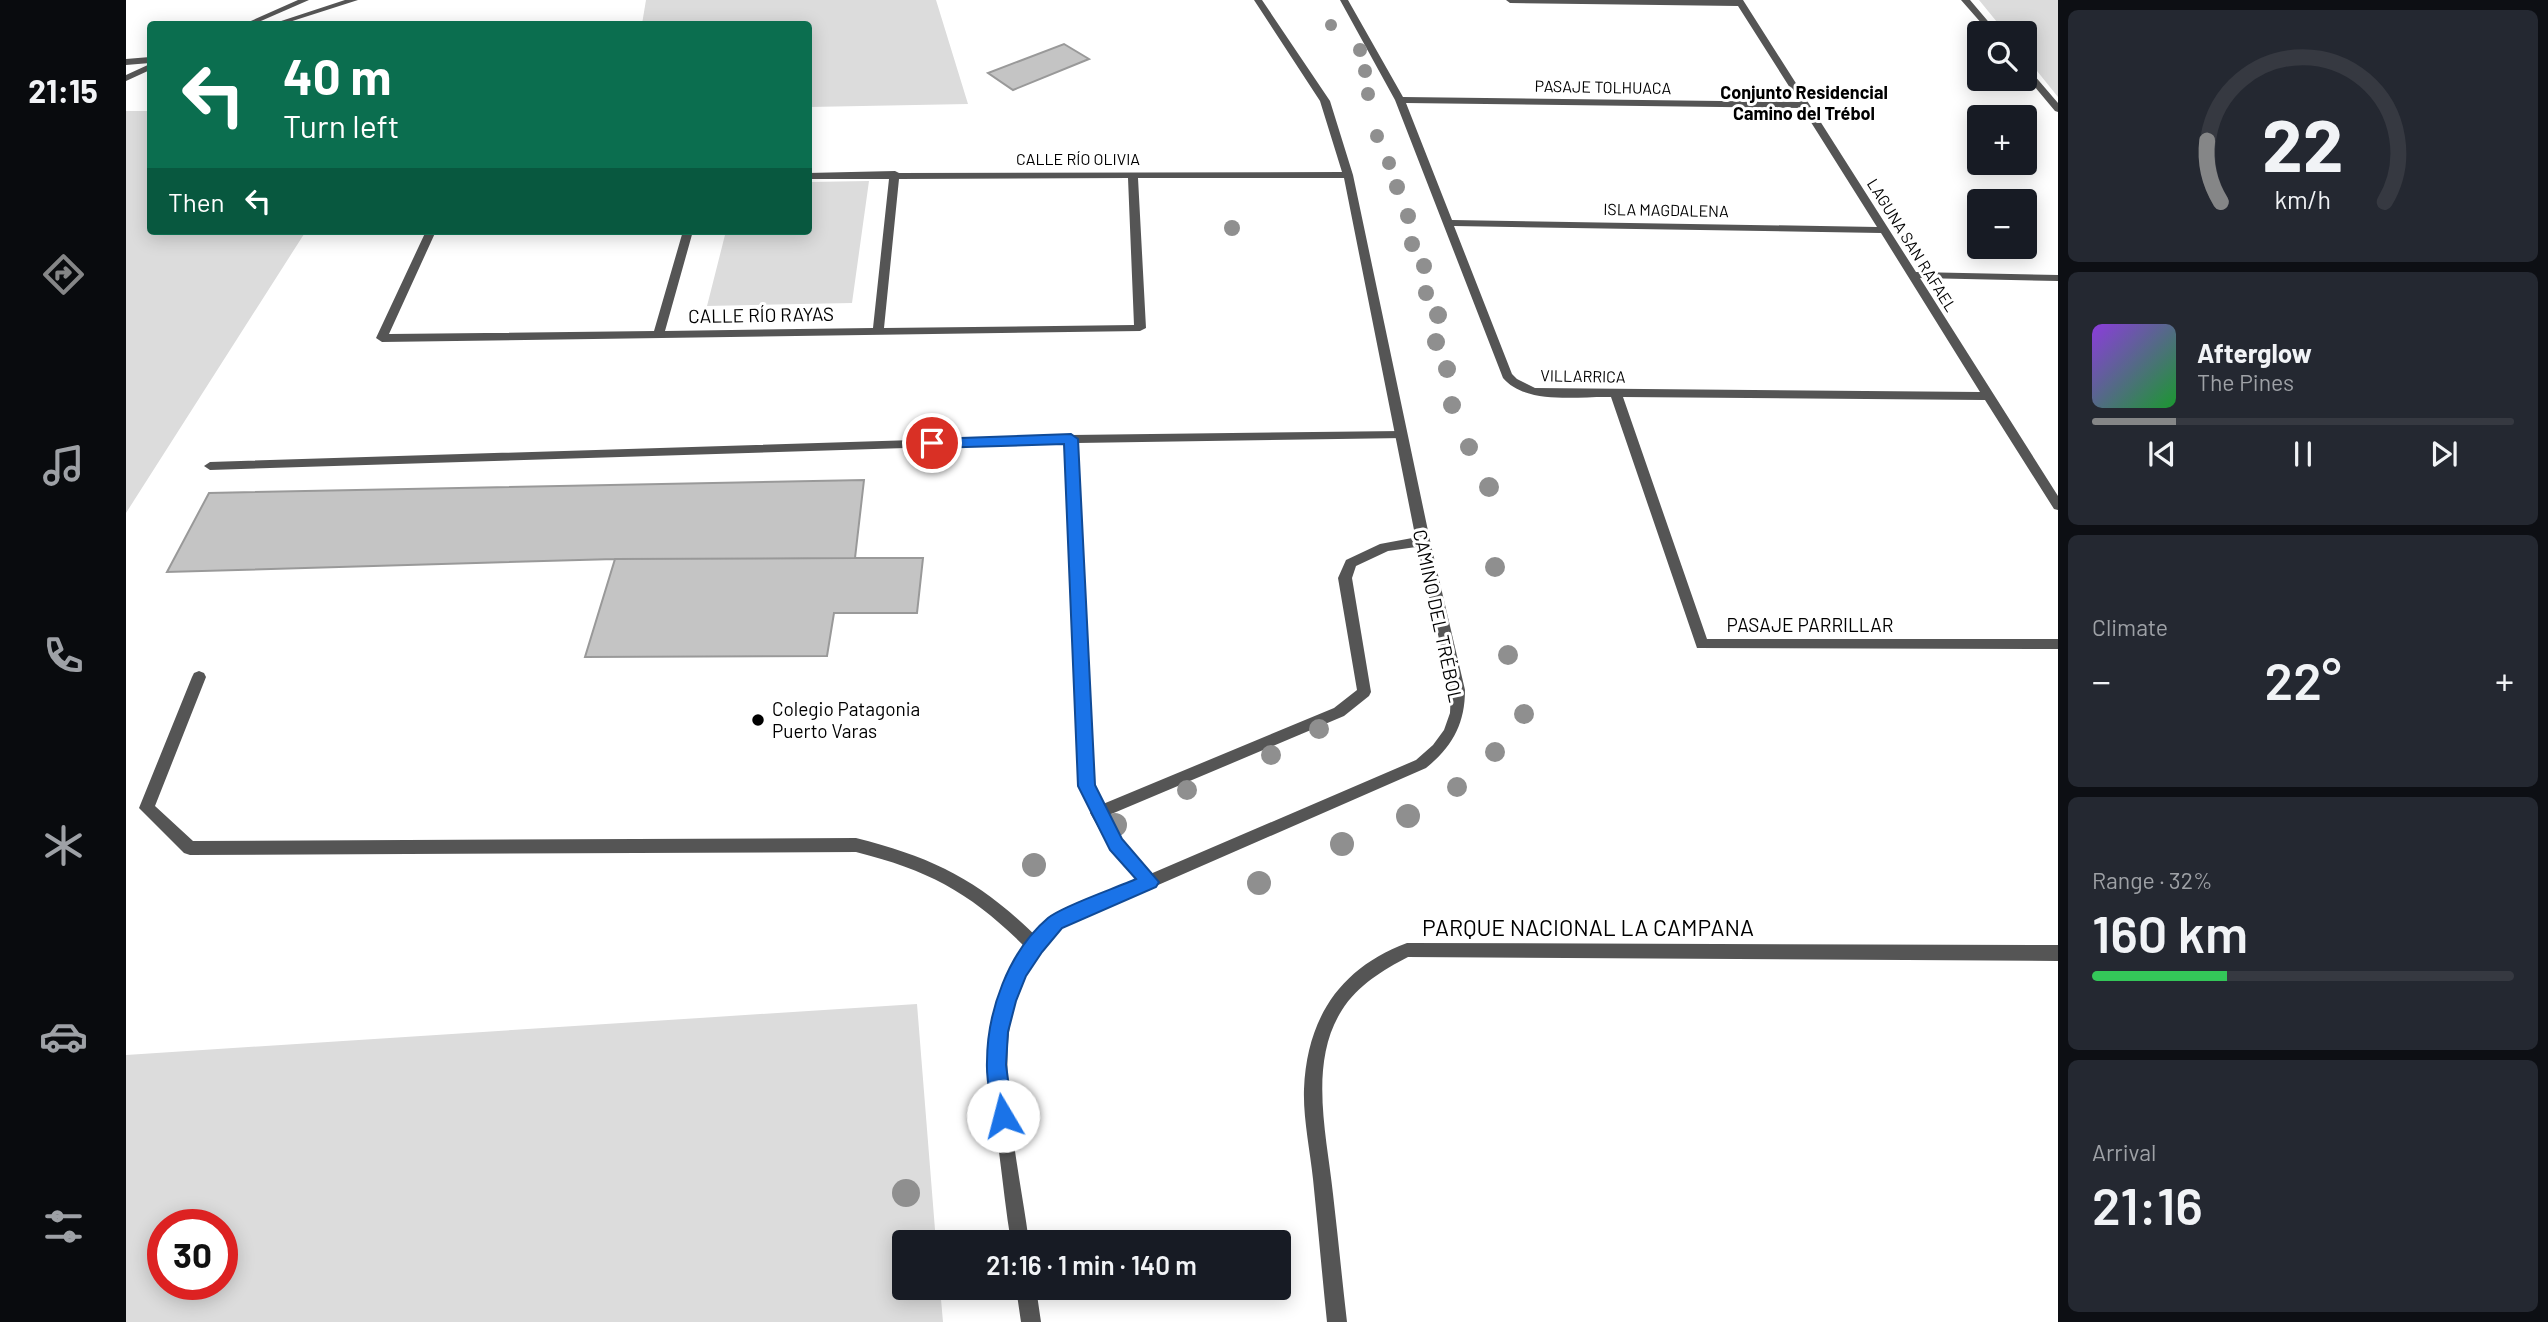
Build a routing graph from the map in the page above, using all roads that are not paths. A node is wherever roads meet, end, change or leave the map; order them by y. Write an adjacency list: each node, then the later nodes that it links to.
1 (305, 0): 8 (street)
2 (354, 0): 9 (street)
3 (1258, 0): 21 (street, CAMINO DEL TRÉBOL)
4 (1344, 0): 16 (street, VILLARRICA)
5 (1510, 0): 7 (street)
6 (1965, 0): 10 (street)
7 (1740, 2): 17 (street, LAGUNA SAN RAFAEL)
8 (255, 21)
9 (286, 21)
10 (1983, 21)
11 (147, 61): 12 (street)
12 (126, 62)
13 (147, 68): 14 (street)
14 (126, 78)
15 (2037, 84): 18 (street)
16 (1400, 100): 17 (street, PASAJE TOLHUACA); 23 (street, VILLARRICA)
17 (1805, 105): 24 (street, LAGUNA SAN RAFAEL)
18 (2058, 109)
19 (895, 174): 20 (street, CALLE RÍO OLIVIA); 22 (street, CALLE RÍO OLIVIA); 29 (street)
20 (1133, 174): 21 (street, CALLE RÍO OLIVIA); 29 (street, CALLE RÍO RAYAS)
21 (1348, 175): 33 (street, CAMINO DEL TRÉBOL)
22 (812, 176)
23 (1448, 223): 24 (street, ISLA MAGDALENA); 31 (street, VILLARRICA)
24 (1884, 230): 27 (street, LAGUNA SAN RAFAEL)
25 (429, 235): 30 (street, CALLE RÍO RAYAS)
26 (687, 235): 30 (street)
27 (1913, 275): 28 (street); 32 (street, LAGUNA SAN RAFAEL)
28 (2058, 278)
29 (878, 330): 30 (street, CALLE RÍO RAYAS)
30 (658, 335)
31 (1616, 393): 32 (street, VILLARRICA); 38 (street, PASAJE PARRILLAR)
32 (1989, 396): 36 (street, LAGUNA SAN RAFAEL)
33 (1401, 435): 34 (street); 37 (street, CAMINO DEL TRÉBOL)
34 (1071, 439): 35 (street); 40 (street)
35 (210, 466)
36 (2058, 506)
37 (1423, 541): 40 (street); 41 (street, CAMINO DEL TRÉBOL)
38 (2058, 644)
39 (199, 677): 42 (street)
40 (1098, 813): 41 (street)
41 (1150, 882): 42 (street, CAMINO DEL TRÉBOL)
42 (1035, 946): 44 (street, CAMINO DEL TRÉBOL)
43 (2058, 953): 47 (street, PARQUE NACIONAL LA CAMPANA)
44 (1018, 1230)
45 (1028, 1300): 46 (street)
46 (1031, 1322)
47 (1337, 1322)

